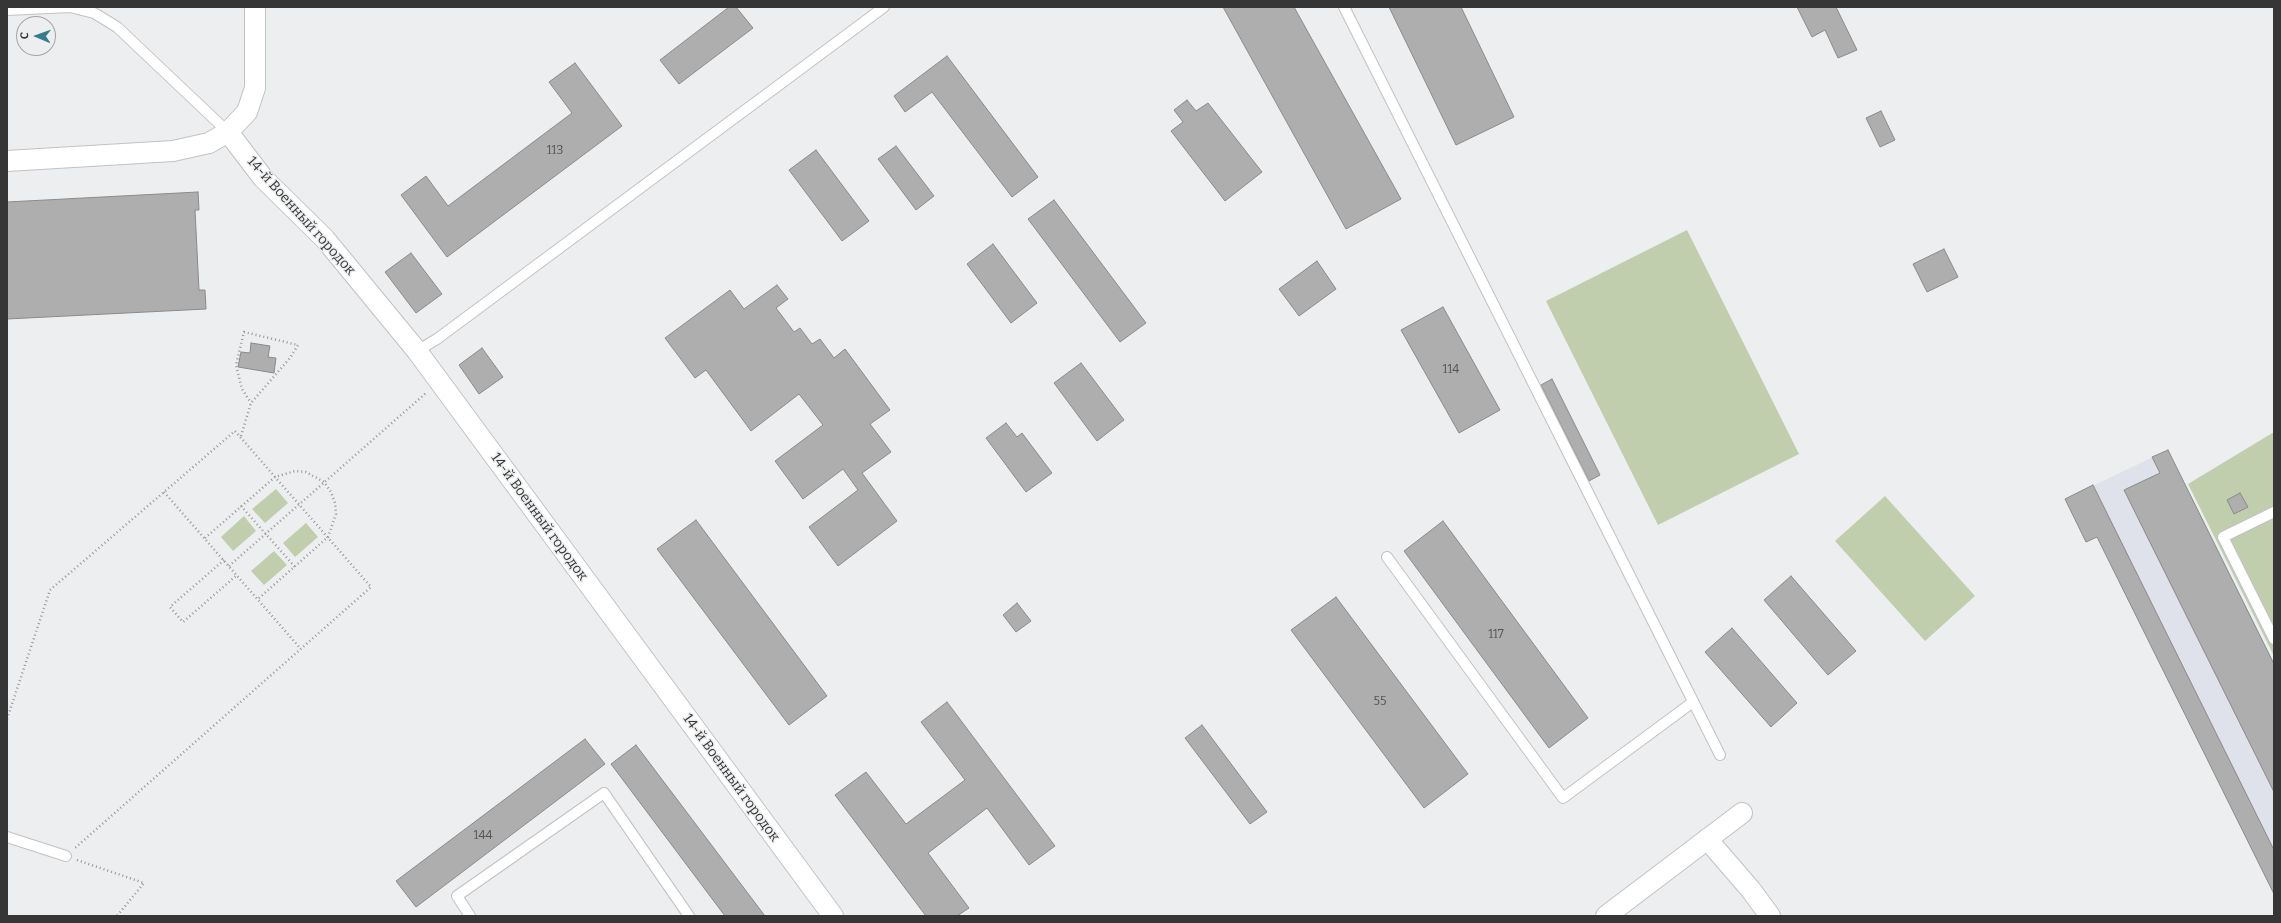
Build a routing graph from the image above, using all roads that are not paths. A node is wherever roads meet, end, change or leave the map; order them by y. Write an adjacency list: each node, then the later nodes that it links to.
1 (70, 7): 5 (lane); 6 (lane)
2 (255, 7): 6 (street)
3 (884, 7): 8 (lane)
4 (1344, 7): 12 (lane)
5 (7, 10)
6 (228, 132): 7 (street); 8 (street, 14-й Военный городок)
7 (7, 161)
8 (417, 351): 20 (street, 14-й Военный городок)
9 (2274, 512): 11 (lane)
10 (1387, 558): 12 (lane)
11 (2274, 639)
12 (1693, 702): 13 (lane)
13 (1720, 755)
14 (1742, 813): 16 (street)
15 (7, 836): 17 (lane)
16 (1707, 839): 21 (street); 22 (street)
17 (66, 856)
18 (470, 916): 19 (lane)
19 (689, 916)
20 (833, 916)
21 (1606, 916)
22 (1770, 916)

